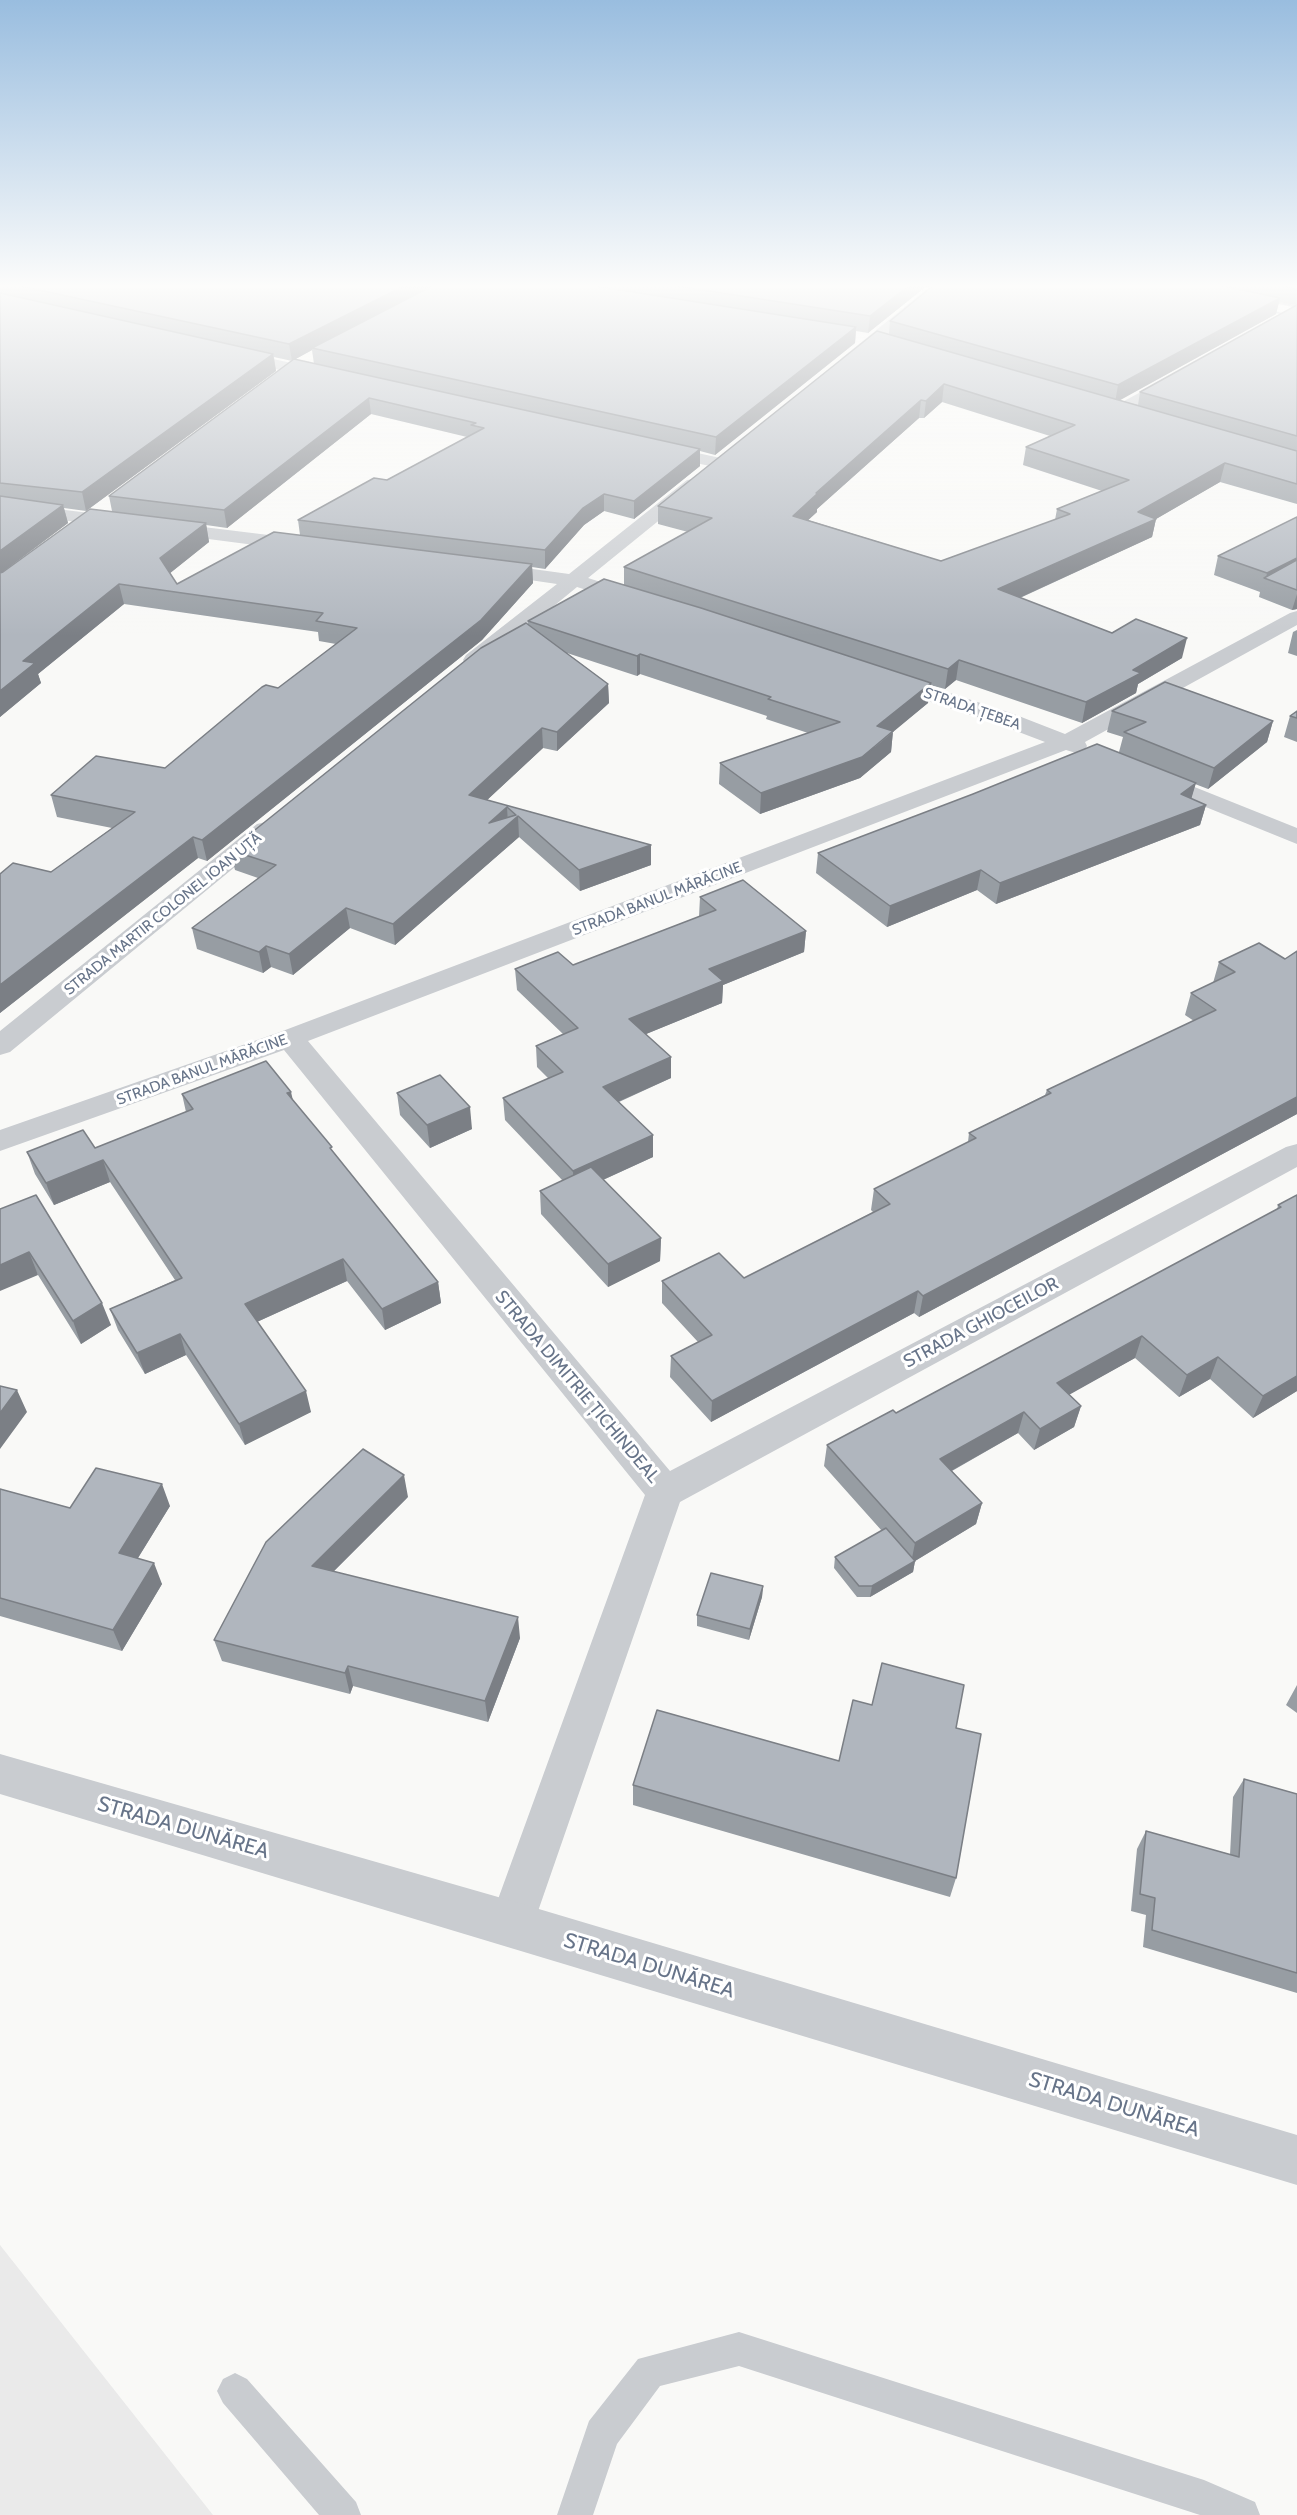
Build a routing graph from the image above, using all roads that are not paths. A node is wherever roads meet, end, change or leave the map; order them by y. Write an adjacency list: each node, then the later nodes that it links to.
1 (1127, 401): 2 (street)
2 (1139, 417)
3 (638, 445): 10 (street)
4 (108, 505): 6 (street)
5 (0, 507): 6 (street)
6 (90, 519): 7 (street); 8 (street)
7 (72, 532)
8 (325, 549)
9 (467, 566): 10 (street)
10 (573, 580): 11 (street); 14 (street)
11 (652, 604)
12 (1297, 617): 15 (street, STRADA BANUL MĂRĂCINE)
13 (867, 674): 15 (street, STRADA ȚEBEA)
14 (453, 678)
15 (1078, 747): 19 (street, STRADA BANUL MĂRĂCINE)
16 (1133, 769): 18 (street)
17 (286, 813): 20 (street, STRADA MARTIR COLONEL IOAN UȚĂ)
18 (1297, 837)
19 (290, 1038): 21 (street, STRADA BANUL MĂRĂCINE); 23 (street, STRADA DIMITRIE ȚICHINDEAL)
20 (0, 1046)
21 (0, 1141)
22 (1297, 1154): 23 (street, STRADA GHIOCEILOR)
23 (665, 1492): 25 (street, STRADA DIMITRIE ȚICHINDEAL)
24 (0, 1774): 25 (street, STRADA DUNĂREA)
25 (512, 1924): 26 (street, STRADA DUNĂREA)
26 (1297, 2160)
27 (235, 2391): 28 (lane)
28 (343, 2515)
29 (575, 2515): 30 (lane)
30 (1242, 2515)

